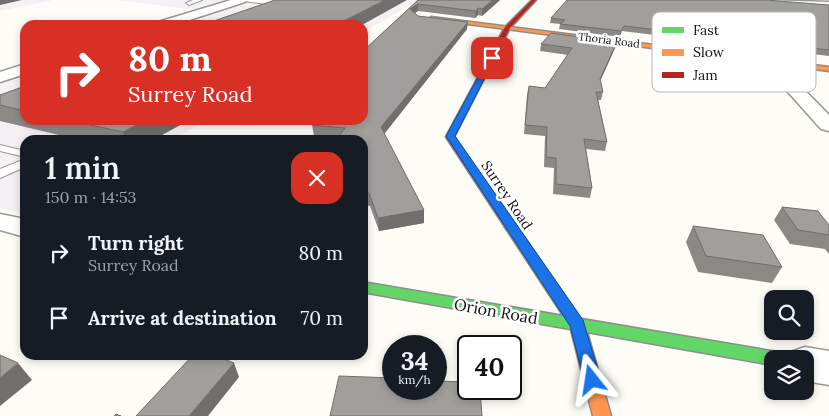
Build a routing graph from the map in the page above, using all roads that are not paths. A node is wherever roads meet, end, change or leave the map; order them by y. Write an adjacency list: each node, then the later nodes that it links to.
1 (199, 0): 6 (lane)
2 (241, 0): 3 (lane); 9 (street)
3 (281, 0)
4 (534, 0): 10 (street, Surrey Road)
5 (765, 0): 7 (street)
6 (190, 3)
7 (829, 6)
8 (418, 16): 10 (street, Thoria Road)
9 (178, 20)
10 (508, 27): 11 (street, Thoria Road); 25 (street, Surrey Road)
11 (652, 46)
12 (816, 67): 13 (street, Thoria Road)
13 (829, 69)
14 (20, 71): 15 (street)
15 (0, 77)
16 (797, 92): 17 (street)
17 (828, 125)
18 (0, 148): 19 (lane)
19 (20, 153)
20 (20, 164): 21 (lane)
21 (0, 174)
22 (0, 222): 23 (street)
23 (20, 227)
24 (368, 288): 25 (street, Orion Road)
25 (577, 325): 26 (street, Orion Road); 29 (street, Surrey Road)
26 (764, 357)
27 (814, 366): 28 (street)
28 (829, 368)
29 (602, 416)

